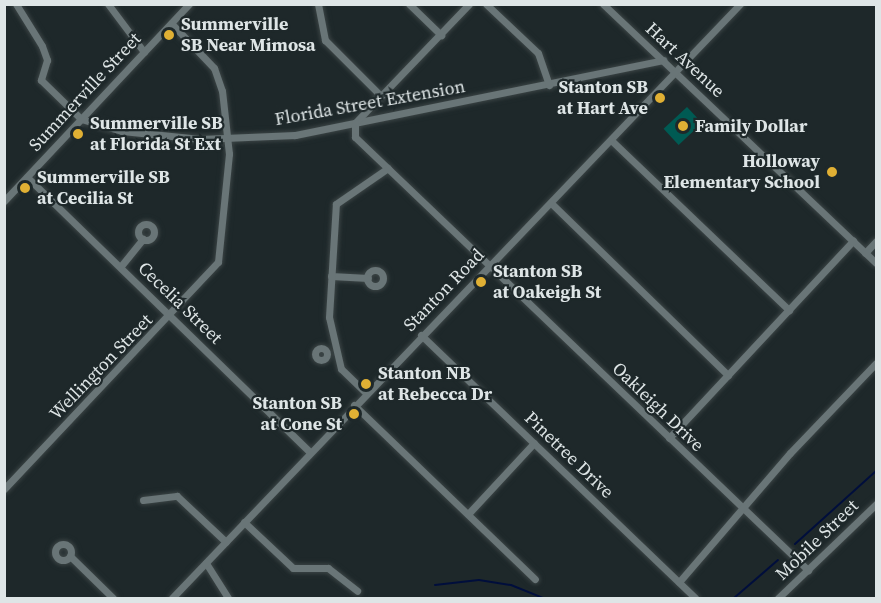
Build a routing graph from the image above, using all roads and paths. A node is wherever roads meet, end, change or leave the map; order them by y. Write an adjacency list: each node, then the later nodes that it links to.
1 (16, 4): 17 (street)
2 (108, 4): 12 (street)
3 (189, 4): 10 (street, Summerville Street)
4 (318, 4): 16 (street)
5 (409, 4): 11 (street)
6 (469, 4): 11 (street)
7 (486, 4): 15 (street)
8 (603, 4): 13 (street, Hart Avenue)
9 (740, 4): 14 (street, Stanton Road)
10 (171, 23): 12 (street, Summerville Street); 19 (street)
11 (441, 34): 16 (street)
12 (144, 51): 17 (street, Summerville Street)
13 (663, 60): 14 (street, Hart Avenue); 15 (street, Florida Street Extension)
14 (676, 72): 20 (street, Stanton Road); 26 (street, Hart Avenue)
15 (549, 85): 18 (street, Florida Street Extension)
16 (381, 96): 18 (street)
17 (81, 119): 19 (street, Florida Street Extension); 22 (street, Summerville Street)
18 (356, 123): 19 (street, Florida Street Extension); 21 (street, Oakleigh Drive)
19 (227, 138): 35 (street, Wellington Street)
20 (612, 141): 24 (street, Stanton Road); 34 (street)
21 (388, 168): 30 (street, Oakleigh Drive); 32 (street)
22 (27, 177): 23 (street, Summerville Street); 31 (street, Cecelia Street)
23 (4, 201)
24 (551, 203): 30 (street, Stanton Road); 40 (street)
25 (143, 239): 31 (street)
26 (853, 241): 28 (street, Hart Avenue); 34 (street)
27 (876, 241): 28 (street)
28 (865, 253): 29 (street, Hart Avenue)
29 (876, 263)
30 (489, 265): 36 (street, Stanton Road); 43 (street, Oakleigh Drive)
31 (121, 266): 35 (street, Cecelia Street)
32 (331, 276): 33 (street); 39 (street)
33 (368, 279)
34 (789, 310): 40 (street)
35 (171, 315): 45 (street, Cecelia Street); 46 (street, Wellington Street)
36 (421, 334): 41 (street, Stanton Road); 44 (street, Pinetree Drive)
37 (326, 357): 39 (street)
38 (876, 363): 49 (street)
39 (341, 369): 41 (street)
40 (728, 375): 43 (street)
41 (365, 392): 42 (street, Stanton Road)
42 (354, 405): 45 (street, Stanton Road); 50 (street)
43 (669, 438): 49 (street, Oakleigh Drive)
44 (534, 443): 50 (street); 57 (street, Pinetree Drive)
45 (310, 452): 51 (street, Stanton Road)
46 (5, 486)
47 (143, 500): 52 (street)
48 (876, 504): 55 (street, Mobile Street)
49 (743, 511): 55 (street, Oakleigh Drive); 57 (street)
50 (468, 514): 56 (street)
51 (244, 522): 52 (street, Stanton Road); 58 (street)
52 (226, 542): 54 (street, Stanton Road)
53 (70, 556): 59 (street)
54 (206, 563): 60 (street, Stanton Road); 61 (street)
55 (808, 570): 63 (street, Mobile Street)
56 (535, 579)
57 (679, 582): 62 (street, Pinetree Drive)
58 (357, 591)
59 (112, 598)
60 (172, 598)
61 (228, 598)
62 (695, 598)
63 (778, 598)

